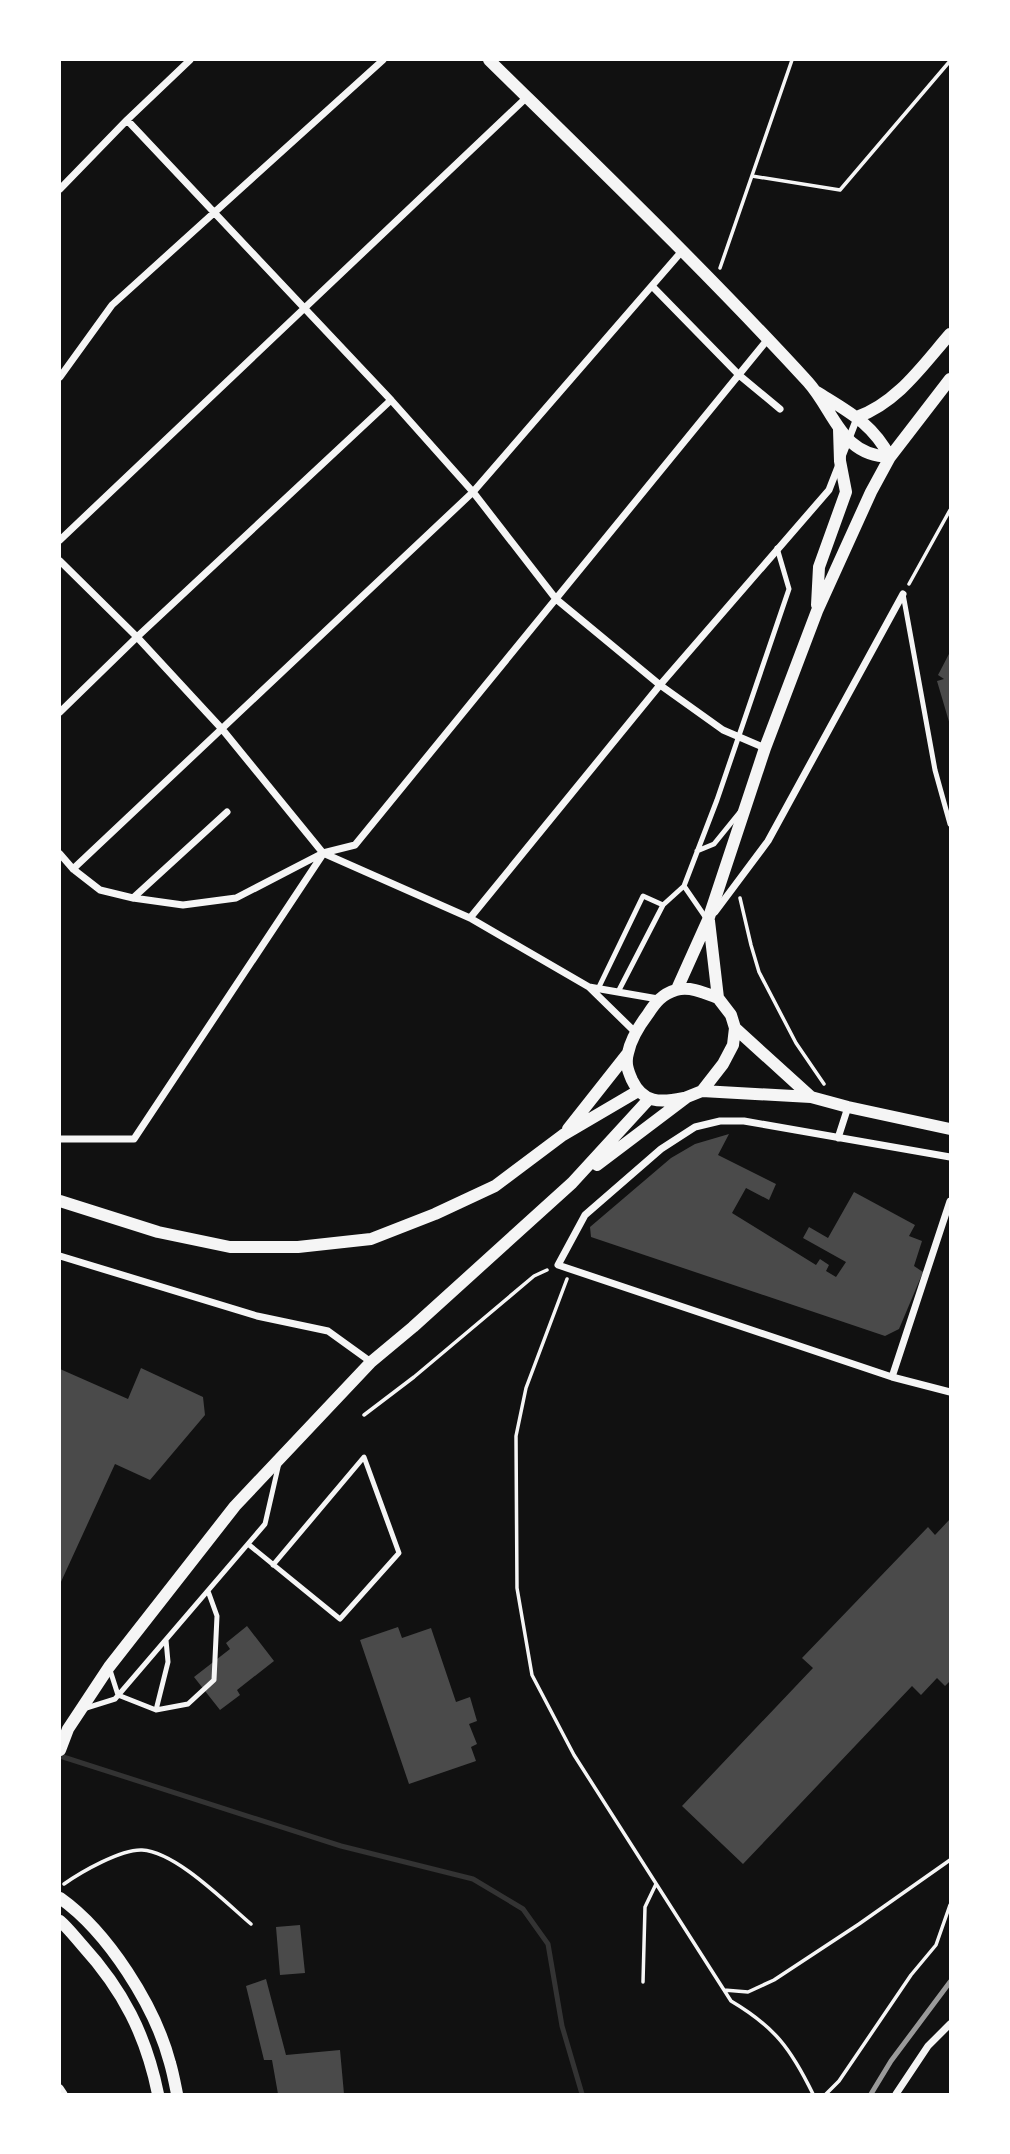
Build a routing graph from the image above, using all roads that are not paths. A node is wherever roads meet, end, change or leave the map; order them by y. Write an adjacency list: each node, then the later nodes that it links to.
1 (177, 60): 5 (street)
2 (190, 60): 5 (street)
3 (383, 60): 9 (street)
4 (489, 60): 6 (street)
5 (183, 66): 7 (street)
6 (527, 97): 10 (street); 12 (street)
7 (127, 120): 8 (street); 9 (street)
8 (60, 189)
9 (214, 212): 12 (street); 16 (street)
10 (682, 251): 11 (street); 14 (street)
11 (652, 286): 15 (street); 26 (street)
12 (304, 307): 19 (street); 27 (street)
13 (950, 334): 21 (street)
14 (768, 340): 15 (street); 18 (street)
15 (739, 375): 20 (street); 31 (street)
16 (60, 377)
17 (950, 379): 24 (street)
18 (814, 390): 21 (street); 22 (street)
19 (391, 400): 26 (street); 33 (street)
20 (780, 409)
21 (857, 417): 23 (street); 24 (street)
22 (839, 429): 23 (street); 25 (street)
23 (849, 439): 24 (street); 25 (street)
24 (890, 457): 32 (street)
25 (840, 461): 28 (street); 32 (street)
26 (473, 492): 31 (street); 36 (street)
27 (60, 540)
28 (777, 548): 34 (street); 37 (lane)
29 (60, 561): 33 (street)
30 (903, 594): 41 (lane); 50 (street)
31 (556, 599): 34 (street); 43 (street)
32 (817, 611): 38 (street)
33 (136, 637): 35 (street); 36 (street)
34 (660, 685): 37 (street); 49 (street)
35 (60, 712)
36 (222, 729): 43 (street); 45 (street)
37 (738, 737): 38 (street); 42 (lane)
38 (765, 748): 39 (street)
39 (747, 804): 42 (lane); 50 (street)
40 (227, 812): 47 (street)
41 (950, 824)
42 (697, 851): 46 (lane)
43 (323, 853): 47 (street); 49 (street); 69 (street)
44 (60, 855): 45 (street)
45 (73, 869): 47 (street)
46 (684, 886): 48 (lane); 50 (lane)
47 (133, 898)
48 (663, 905): 52 (lane); 54 (lane)
49 (470, 918): 51 (street)
50 (708, 920): 53 (street); 55 (street)
51 (589, 987): 52 (street); 58 (street)
52 (598, 989): 54 (street)
53 (677, 989): 55 (street); 56 (street)
54 (618, 992): 56 (street)
55 (718, 998): 57 (street)
56 (658, 999): 58 (street)
57 (735, 1028): 61 (street); 63 (street)
58 (635, 1032): 59 (street)
59 (628, 1053): 60 (street); 67 (street)
60 (638, 1091): 64 (street); 67 (street)
61 (702, 1091): 62 (street); 63 (street)
62 (687, 1097): 64 (street); 71 (street)
63 (811, 1097): 65 (street)
64 (649, 1099): 71 (street)
65 (845, 1106): 66 (street); 68 (street)
66 (950, 1129)
67 (563, 1135): 72 (street)
68 (838, 1138): 70 (street); 76 (street)
69 (60, 1139)
70 (950, 1157)
71 (572, 1183): 75 (street)
72 (60, 1201)
73 (950, 1201): 76 (street)
74 (60, 1256): 75 (street)
75 (370, 1362): 78 (street)
76 (892, 1377): 77 (street)
77 (950, 1392)
78 (280, 1458): 79 (lane); 83 (street)
79 (248, 1544): 80 (lane); 81 (lane)
80 (273, 1564): 80 (lane)
81 (208, 1591): 82 (lane); 86 (lane)
82 (166, 1640): 84 (lane); 86 (lane)
83 (109, 1667): 84 (lane); 85 (street)
84 (118, 1695): 85 (lane); 86 (lane)
85 (80, 1710): 87 (street)
86 (156, 1710)
87 (60, 1750)
88 (60, 1888): 89 (street)
89 (63, 1900): 95 (street)
90 (60, 1921): 94 (street)
91 (950, 2024): 96 (street)
92 (60, 2088): 93 (street)
93 (64, 2095)
94 (158, 2095)
95 (177, 2095)
96 (896, 2095)

